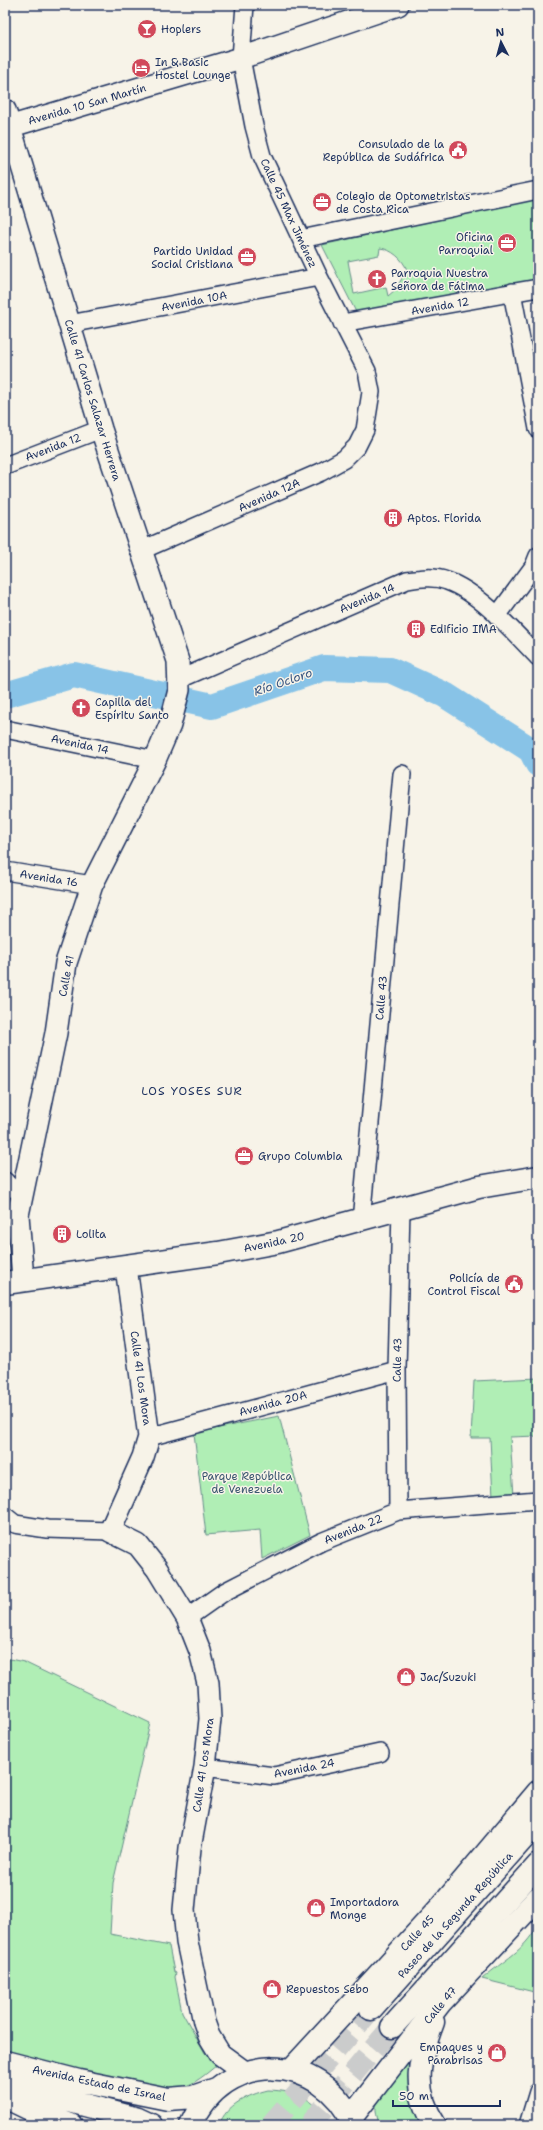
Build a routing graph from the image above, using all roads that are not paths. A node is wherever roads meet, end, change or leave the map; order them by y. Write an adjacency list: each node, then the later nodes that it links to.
1 (245, 5): 3 (street, Calle 45 Max Jiménez)
2 (398, 5): 3 (street, Avenida 10 San Martín)
3 (241, 58): 4 (street, Avenida 10 San Martín); 6 (street, Calle 45 Max Jiménez)
4 (7, 121): 11 (street, Calle 41 Carlos Salazar Herrera)
5 (538, 190): 6 (street)
6 (300, 239): 7 (street, Calle 45 Max Jiménez)
7 (319, 277): 10 (street, Calle 45 Max Jiménez); 11 (street, Avenida 10A)
8 (538, 288): 9 (street, Avenida 12)
9 (512, 292): 10 (street, Avenida 12); 14 (street)
10 (342, 323): 12 (street, Calle 45 Max Jiménez)
11 (69, 324): 13 (street, Calle 41 Carlos Salazar Herrera)
12 (369, 411): 16 (street, Avenida 12A)
13 (101, 429): 15 (street, Avenida 12); 16 (street, Calle 41 Carlos Salazar Herrera)
14 (538, 430)
15 (5, 466)
16 (142, 550): 20 (street, Calle 41 Carlos Salazar Herrera)
17 (538, 556): 18 (street)
18 (498, 616): 19 (street, Avenida 14); 20 (street, Avenida 14)
19 (538, 657)
20 (179, 684): 22 (street, Calle 41)
21 (5, 728): 22 (street, Avenida 14)
22 (155, 760): 25 (street, Calle 41)
23 (402, 774): 30 (street, Calle 43)
24 (5, 871): 25 (street, Avenida 16)
25 (92, 885): 28 (street, Calle 41)
26 (538, 1177): 29 (main road, Avenida 20)
27 (5, 1181): 28 (street)
28 (22, 1191): 32 (street, Calle 41)
29 (401, 1209): 30 (main road, Avenida 20); 33 (street, Calle 43)
30 (361, 1221): 31 (main road, Avenida 20)
31 (126, 1267): 32 (main road, Avenida 20); 34 (street, Calle 41 Los Mora)
32 (14, 1281)
33 (397, 1370): 34 (street, Avenida 20A); 36 (street, Calle 43)
34 (149, 1436): 38 (street, Calle 41 Los Mora)
35 (538, 1500): 36 (street, Avenida 22)
36 (398, 1511): 39 (street, Avenida 22)
37 (5, 1516): 38 (street)
38 (110, 1531): 39 (street, Calle 41 Los Mora)
39 (187, 1618): 41 (street, Calle 41 Los Mora)
40 (380, 1753): 41 (street, Avenida 24)
41 (205, 1767): 51 (street, Calle 41 Los Mora)
42 (538, 1792): 50 (main road, Calle 45)
43 (538, 1822): 47 (main road, Paseo de la Segunda República)
44 (538, 1866): 48 (main road)
45 (538, 1898): 46 (main road, Calle 47)
46 (440, 2003): 58 (main road, Calle 47); 62 (main road)
47 (371, 2009)
48 (392, 2027)
49 (5, 2062): 53 (main road, Avenida Estado de Israel)
50 (291, 2070): 51 (main road); 58 (main road)
51 (246, 2073): 53 (main road)
52 (5, 2084): 60 (main road, Avenida Estado de Israel)
53 (216, 2089): 61 (main road)
54 (538, 2092): 63 (street)
55 (5, 2097): 57 (main road)
56 (5, 2103): 57 (street)
57 (41, 2118): 59 (main road)
58 (352, 2122)
59 (71, 2125)
60 (151, 2125)
61 (191, 2125)
62 (436, 2125)
63 (528, 2125)

